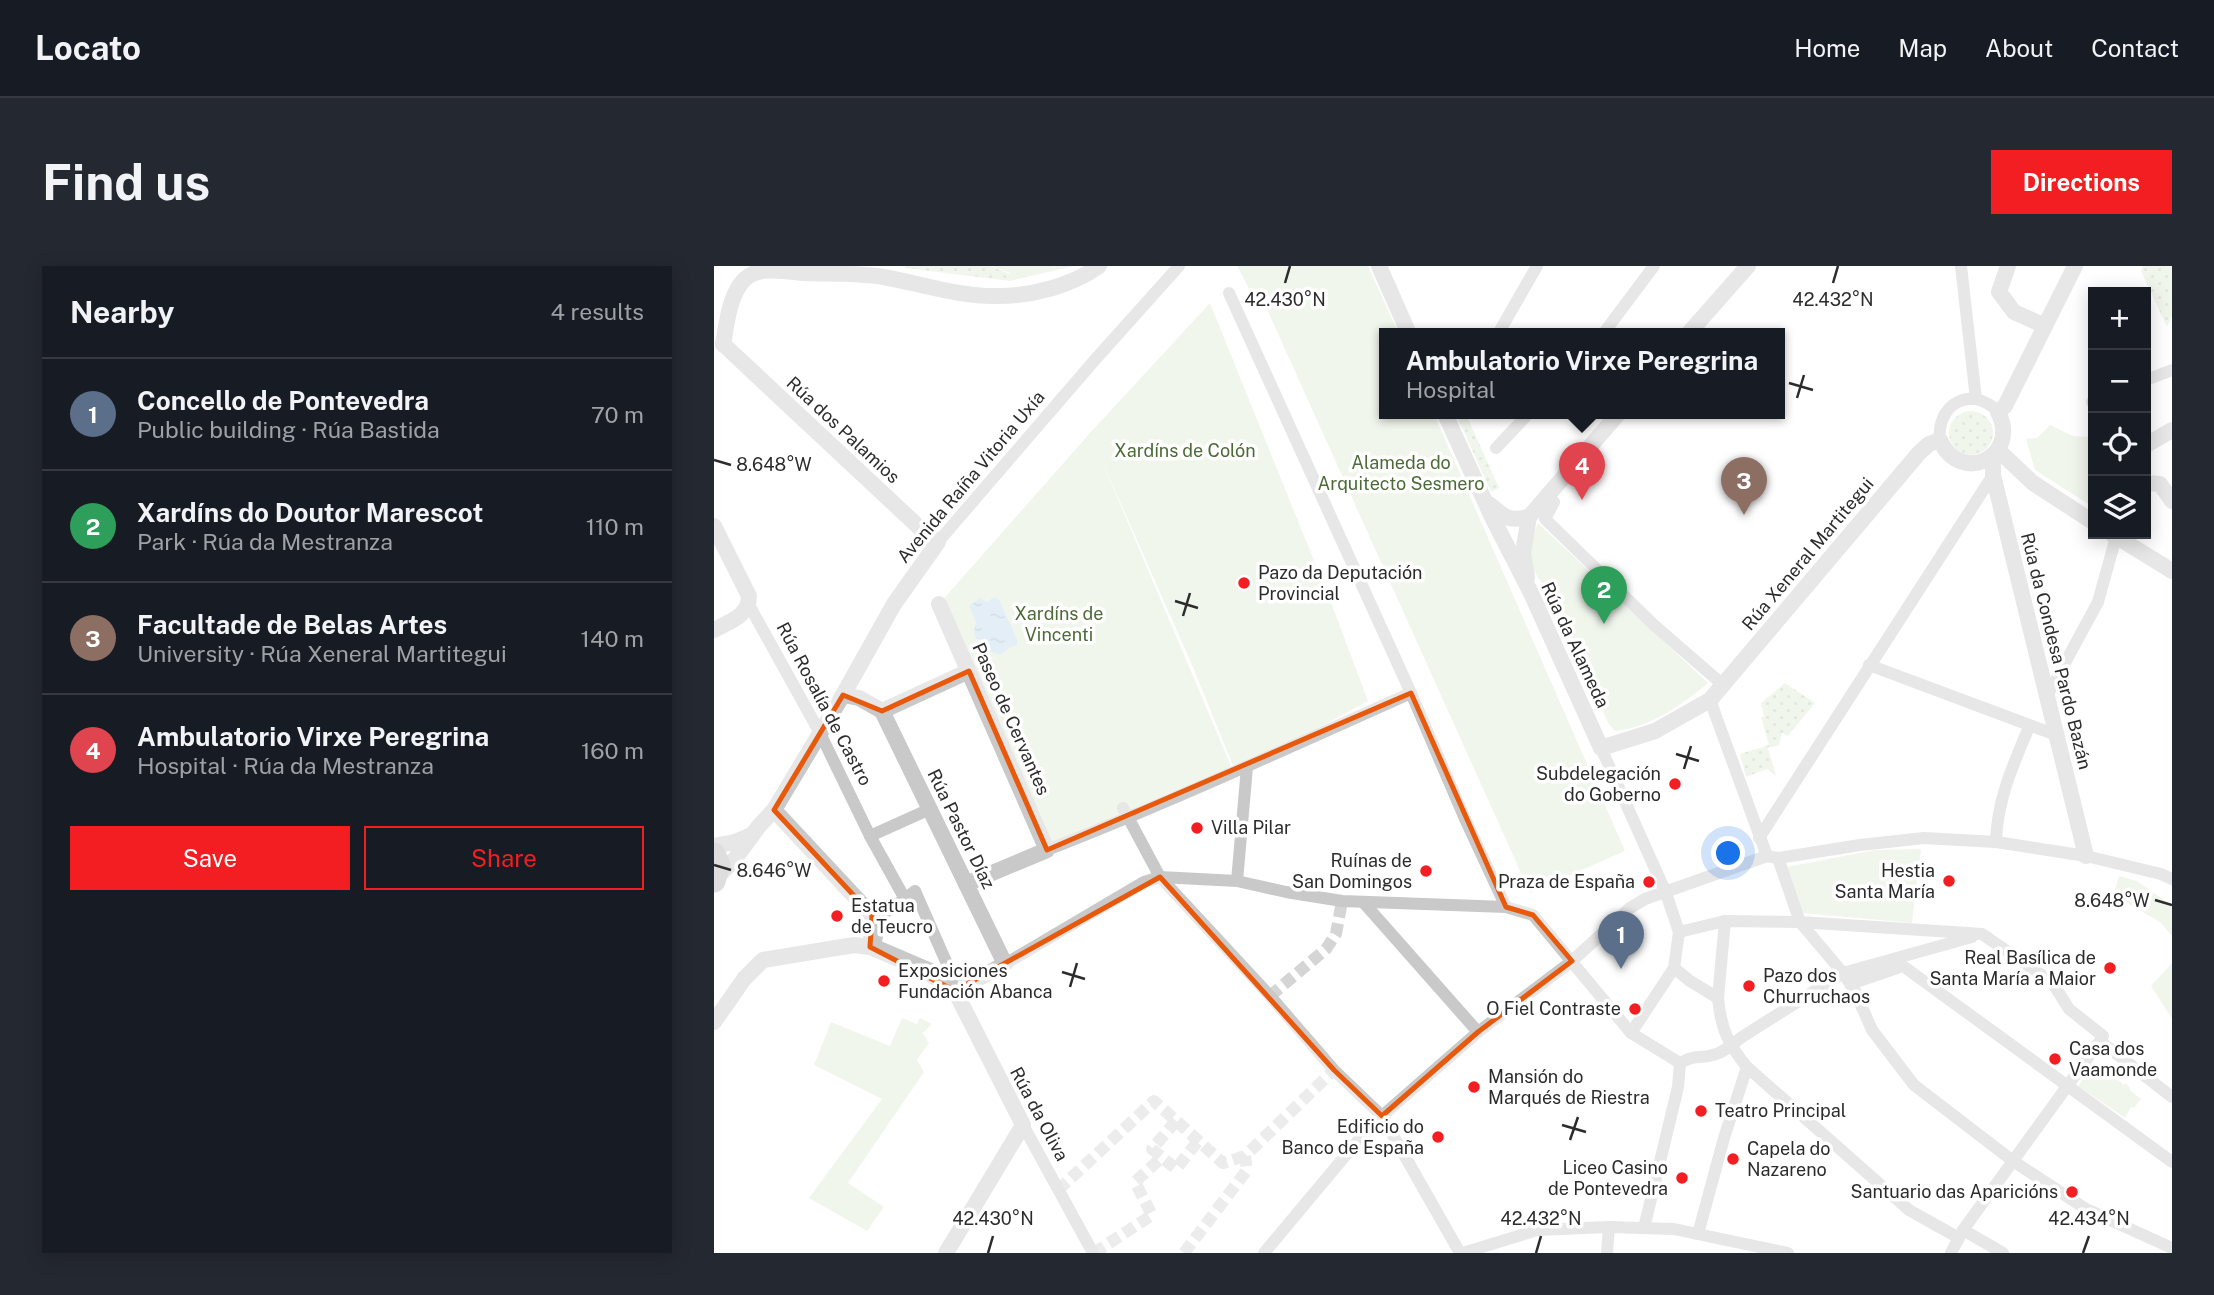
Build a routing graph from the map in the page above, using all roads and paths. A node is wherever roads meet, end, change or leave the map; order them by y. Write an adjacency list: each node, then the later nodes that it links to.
1 (1099, 266): 16 (street, Rúa dos Palamios)
2 (1179, 266): 39 (street, Avenida Raíña Vitoria Uxía)
3 (1379, 266): 12 (street)
4 (1537, 266): 13 (street)
5 (1654, 266): 14 (street)
6 (1748, 266): 15 (street)
7 (1961, 266): 19 (street)
8 (2008, 266): 11 (street)
9 (2075, 266): 11 (street)
10 (1229, 293): 48 (street)
11 (2045, 327): 20 (street)
12 (1406, 328)
13 (1501, 328)
14 (1608, 328)
15 (1693, 328)
16 (718, 346): 39 (street, Rúa dos Palamios)
17 (2172, 370): 18 (street)
18 (2151, 378)
19 (1976, 399): 20 (street); 25 (street)
20 (1998, 412): 28 (street)
21 (1448, 419): 33 (street, Rúa da Alameda)
22 (1523, 419): 27 (street)
23 (1614, 419): 31 (street)
24 (2172, 430): 26 (street)
25 (1940, 440): 28 (street); 47 (street, Rúa Xeneral Martitegui)
26 (2151, 442)
27 (1496, 448)
28 (1995, 453): 29 (street, Rúa da Condesa Pardo Bazán); 35 (street)
29 (1993, 475): 45 (street); 50 (street, Rúa da Condesa Pardo Bazán)
30 (2151, 483): 32 (street)
31 (1546, 496): 34 (street); 47 (street)
32 (2172, 501)
33 (1487, 502): 34 (street); 41 (street, Rúa da Alameda)
34 (1530, 517): 41 (street)
35 (2088, 519)
36 (714, 526): 43 (street, Rúa Rosalía de Castro)
37 (2114, 539): 50 (street)
38 (2121, 539): 40 (street)
39 (938, 542): 49 (street, Avenida Raíña Vitoria Uxía)
40 (2172, 571)
41 (1531, 593): 56 (street, Rúa da Alameda)
42 (939, 604): 46 (street, Paseo de Cervantes)
43 (749, 605): 44 (street); 54 (street, Rúa Rosalía de Castro)
44 (714, 630)
45 (1869, 665): 53 (street); 63 (street)
46 (969, 671): 52 (street); 66 (street, Paseo de Cervantes)
47 (1723, 684): 51 (street, Rúa Xeneral Martitegui)
48 (1411, 692): 57 (street); 78 (street)
49 (843, 695): 52 (street); 54 (street, Avenida Raíña Vitoria Uxía)
50 (2047, 696): 55 (street, Rúa da Condesa Pardo Bazán)
51 (1710, 700): 56 (street); 63 (street)
52 (882, 711): 58 (street, Rúa Pastor Díaz)
53 (2029, 727): 55 (street); 64 (street)
54 (820, 733): 59 (street, Avenida Raíña Vitoria Uxía); 62 (street, Rúa Rosalía de Castro)
55 (2056, 735): 68 (street, Rúa da Condesa Pardo Bazán)
56 (1601, 748): 75 (street, Rúa da Alameda)
57 (1247, 767): 60 (street); 73 (street)
58 (930, 809): 62 (street); 74 (street, Rúa Pastor Díaz)
59 (774, 810): 61 (street, Avenida Raíña Vitoria Uxía); 84 (street)
60 (1126, 813): 66 (street); 70 (street)
61 (753, 834): 65 (street); 72 (street, Avenida Raíña Vitoria Uxía)
62 (870, 836): 76 (street, Rúa Rosalía de Castro)
63 (1759, 838): 69 (street)
64 (1996, 842): 68 (street); 69 (street)
65 (714, 846)
66 (1047, 850): 74 (street)
67 (714, 854): 72 (main road)
68 (2086, 856): 71 (street)
69 (1773, 857): 75 (street); 80 (street)
70 (1160, 877): 73 (street); 87 (street); 102 (street)
71 (2172, 879)
72 (715, 880)
73 (1237, 881): 77 (street)
74 (966, 884): 87 (street, Rúa Pastor Díaz)
75 (1667, 893): 82 (street, Rúa da Alameda); 86 (street)
76 (905, 899): 76 (street)
77 (1364, 903): 78 (street); 94 (street)
78 (1506, 907): 86 (street)
79 (1724, 921): 80 (street); 82 (street); 92 (street)
80 (1800, 922): 81 (street); 90 (street)
81 (1932, 931): 83 (street); 85 (street)
82 (1679, 932): 89 (street)
83 (1983, 934): 85 (street); 96 (street)
84 (870, 947): 91 (street); 93 (street)
85 (1936, 947): 88 (street); 90 (street)
86 (1572, 961): 94 (street); 95 (street)
87 (1004, 964): 91 (street)
88 (1903, 966): 90 (street); 100 (street)
89 (1674, 968): 92 (street); 95 (street)
90 (1847, 979): 97 (street); 104 (street)
91 (955, 991): 103 (street, Rúa da Oliva)
92 (1718, 998): 97 (street)
93 (714, 1021)
94 (1478, 1032): 102 (street)
95 (1631, 1033): 98 (street)
96 (2102, 1038): 100 (street); 101 (street)
97 (1730, 1047): 98 (street); 99 (street)
98 (1680, 1063): 107 (street)
99 (1747, 1067): 108 (street); 109 (street)
100 (2067, 1086): 104 (street); 105 (street)
101 (2172, 1097)
102 (1382, 1116): 115 (street); 116 (street)
103 (1023, 1125): 113 (street); 114 (street, Rúa da Oliva)
104 (2013, 1161): 109 (street); 111 (street)
105 (2172, 1162)
106 (1609, 1227): 107 (street); 116 (street); 117 (street)
107 (1644, 1228): 108 (street)
108 (1699, 1234): 110 (street)
109 (1966, 1235): 118 (street); 119 (street); 120 (street)
110 (1733, 1248): 112 (street)
111 (2172, 1248)
112 (1773, 1252)
113 (946, 1253)
114 (1093, 1253)
115 (1264, 1253)
116 (1462, 1253)
117 (1607, 1253)
118 (1951, 1253)
119 (1977, 1253)
120 (2003, 1253)

